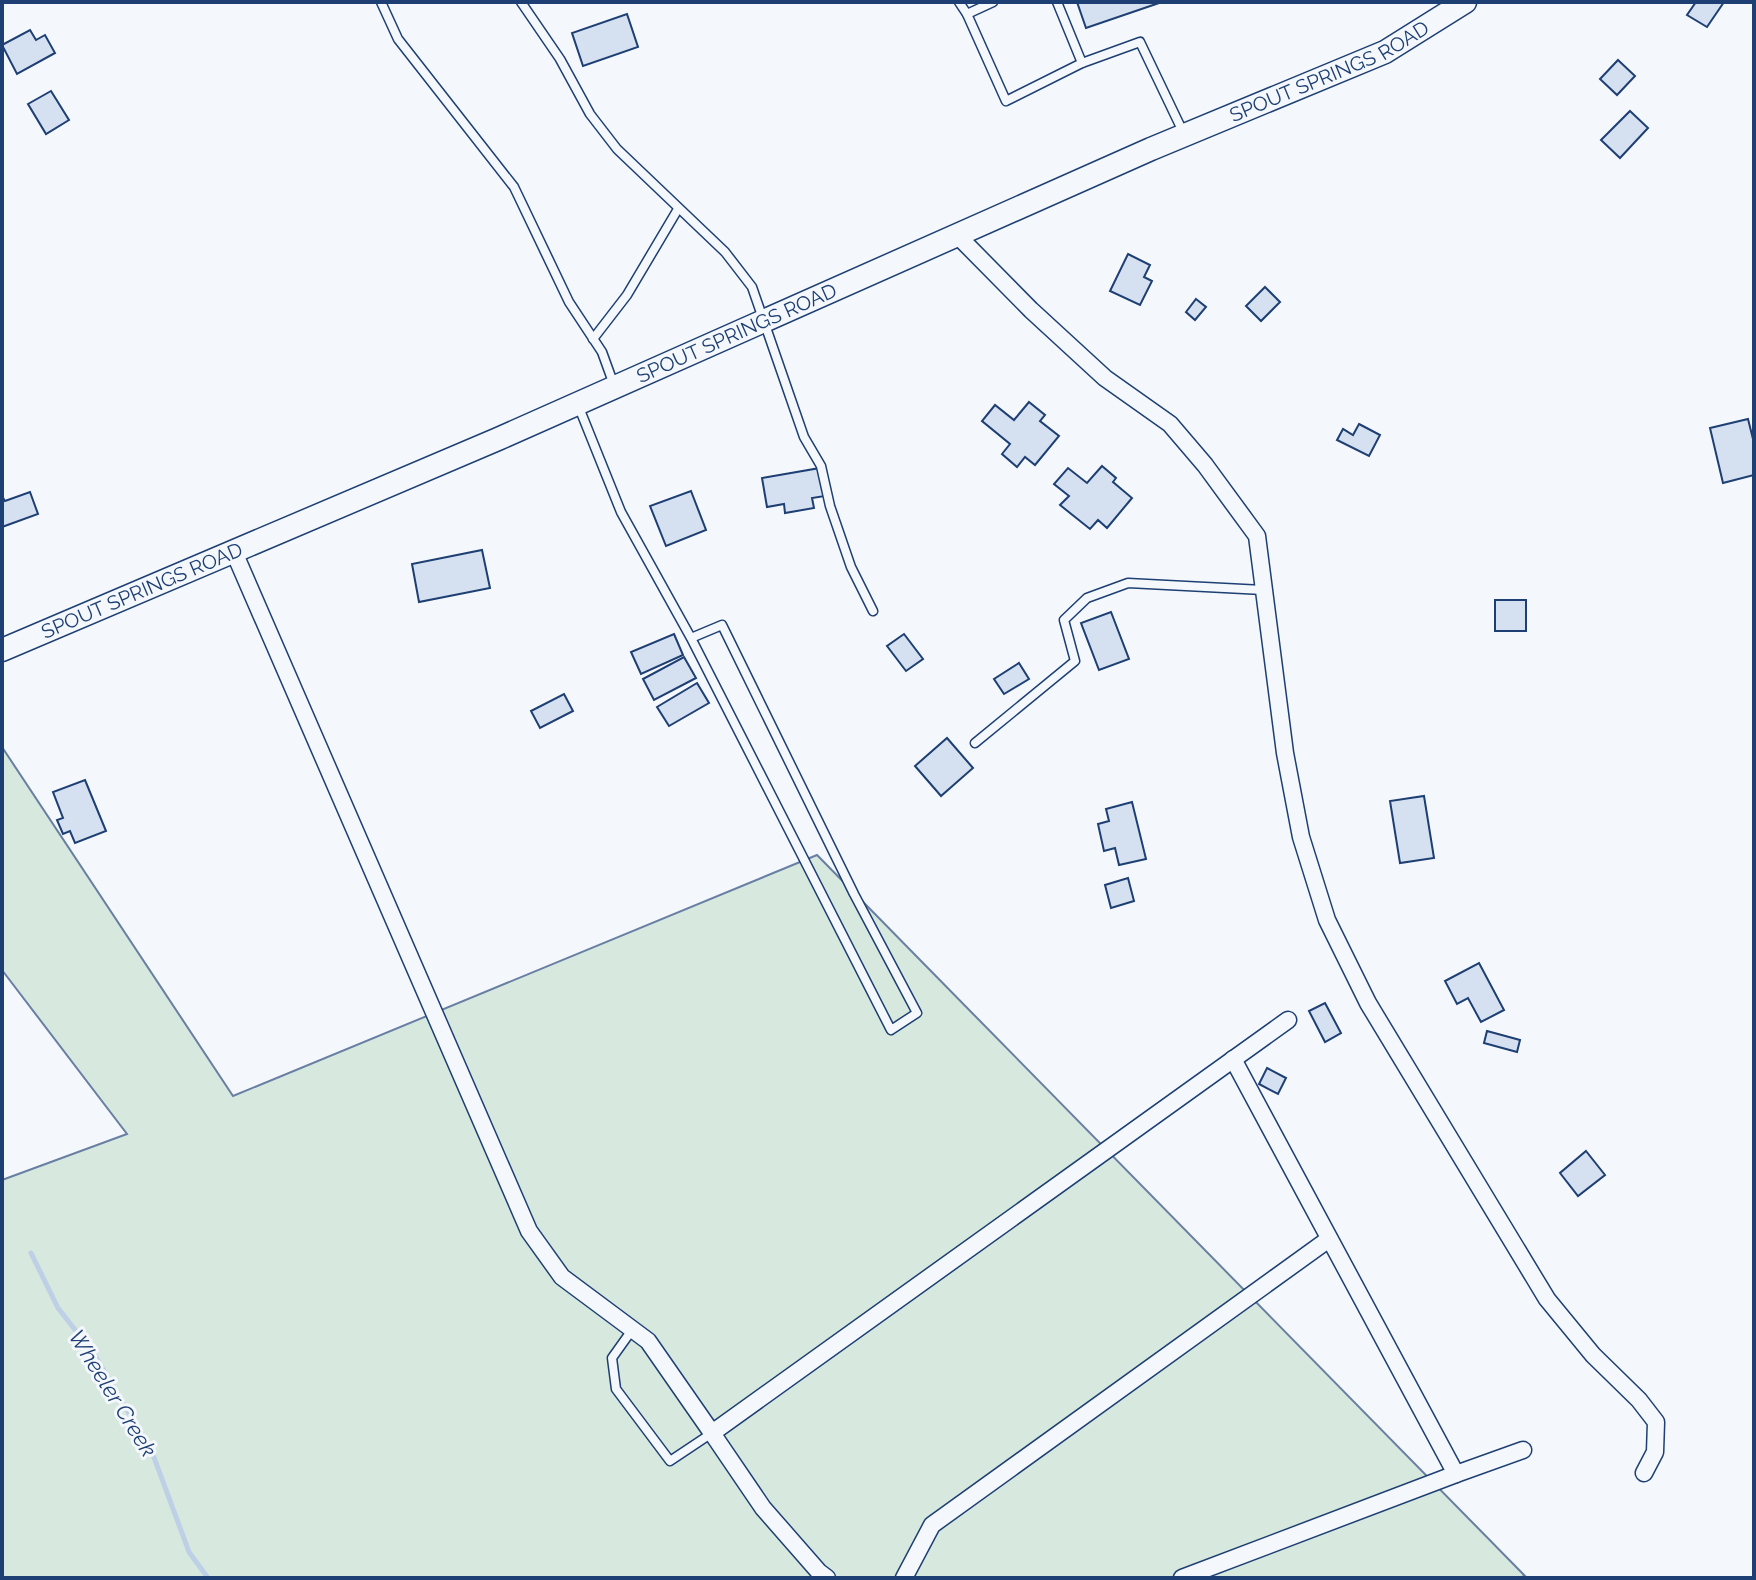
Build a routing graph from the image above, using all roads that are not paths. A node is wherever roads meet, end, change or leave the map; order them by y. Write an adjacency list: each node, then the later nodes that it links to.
1 (381, 2): 13 (lane)
2 (521, 2): 10 (lane)
3 (959, 2): 7 (lane)
4 (993, 2): 7 (lane)
5 (1057, 2): 8 (lane)
6 (1465, 2): 9 (street, SPOUT SPRINGS ROAD)
7 (967, 14): 8 (lane)
8 (1082, 63): 9 (lane)
9 (1185, 135): 11 (street, SPOUT SPRINGS ROAD)
10 (678, 209): 12 (lane); 13 (lane)
11 (957, 235): 12 (street, SPOUT SPRINGS ROAD); 17 (street)
12 (765, 321): 14 (street, SPOUT SPRINGS ROAD); 18 (lane)
13 (593, 339): 14 (lane)
14 (615, 387): 15 (street, SPOUT SPRINGS ROAD)
15 (577, 404): 16 (street, SPOUT SPRINGS ROAD); 19 (lane)
16 (234, 552): 20 (street, SPOUT SPRINGS ROAD); 25 (street)
17 (1263, 590): 21 (lane); 28 (street)
18 (873, 611)
19 (691, 638): 19 (lane)
20 (5, 644)
21 (975, 743)
22 (1288, 1020): 23 (street)
23 (1233, 1059): 24 (street); 26 (street)
24 (1329, 1239): 29 (street); 31 (street)
25 (632, 1329): 26 (street); 26 (lane)
26 (712, 1433): 30 (street)
27 (1523, 1450): 29 (street)
28 (1644, 1473)
29 (1456, 1474): 32 (street)
30 (827, 1578)
31 (904, 1578)
32 (1182, 1578)

